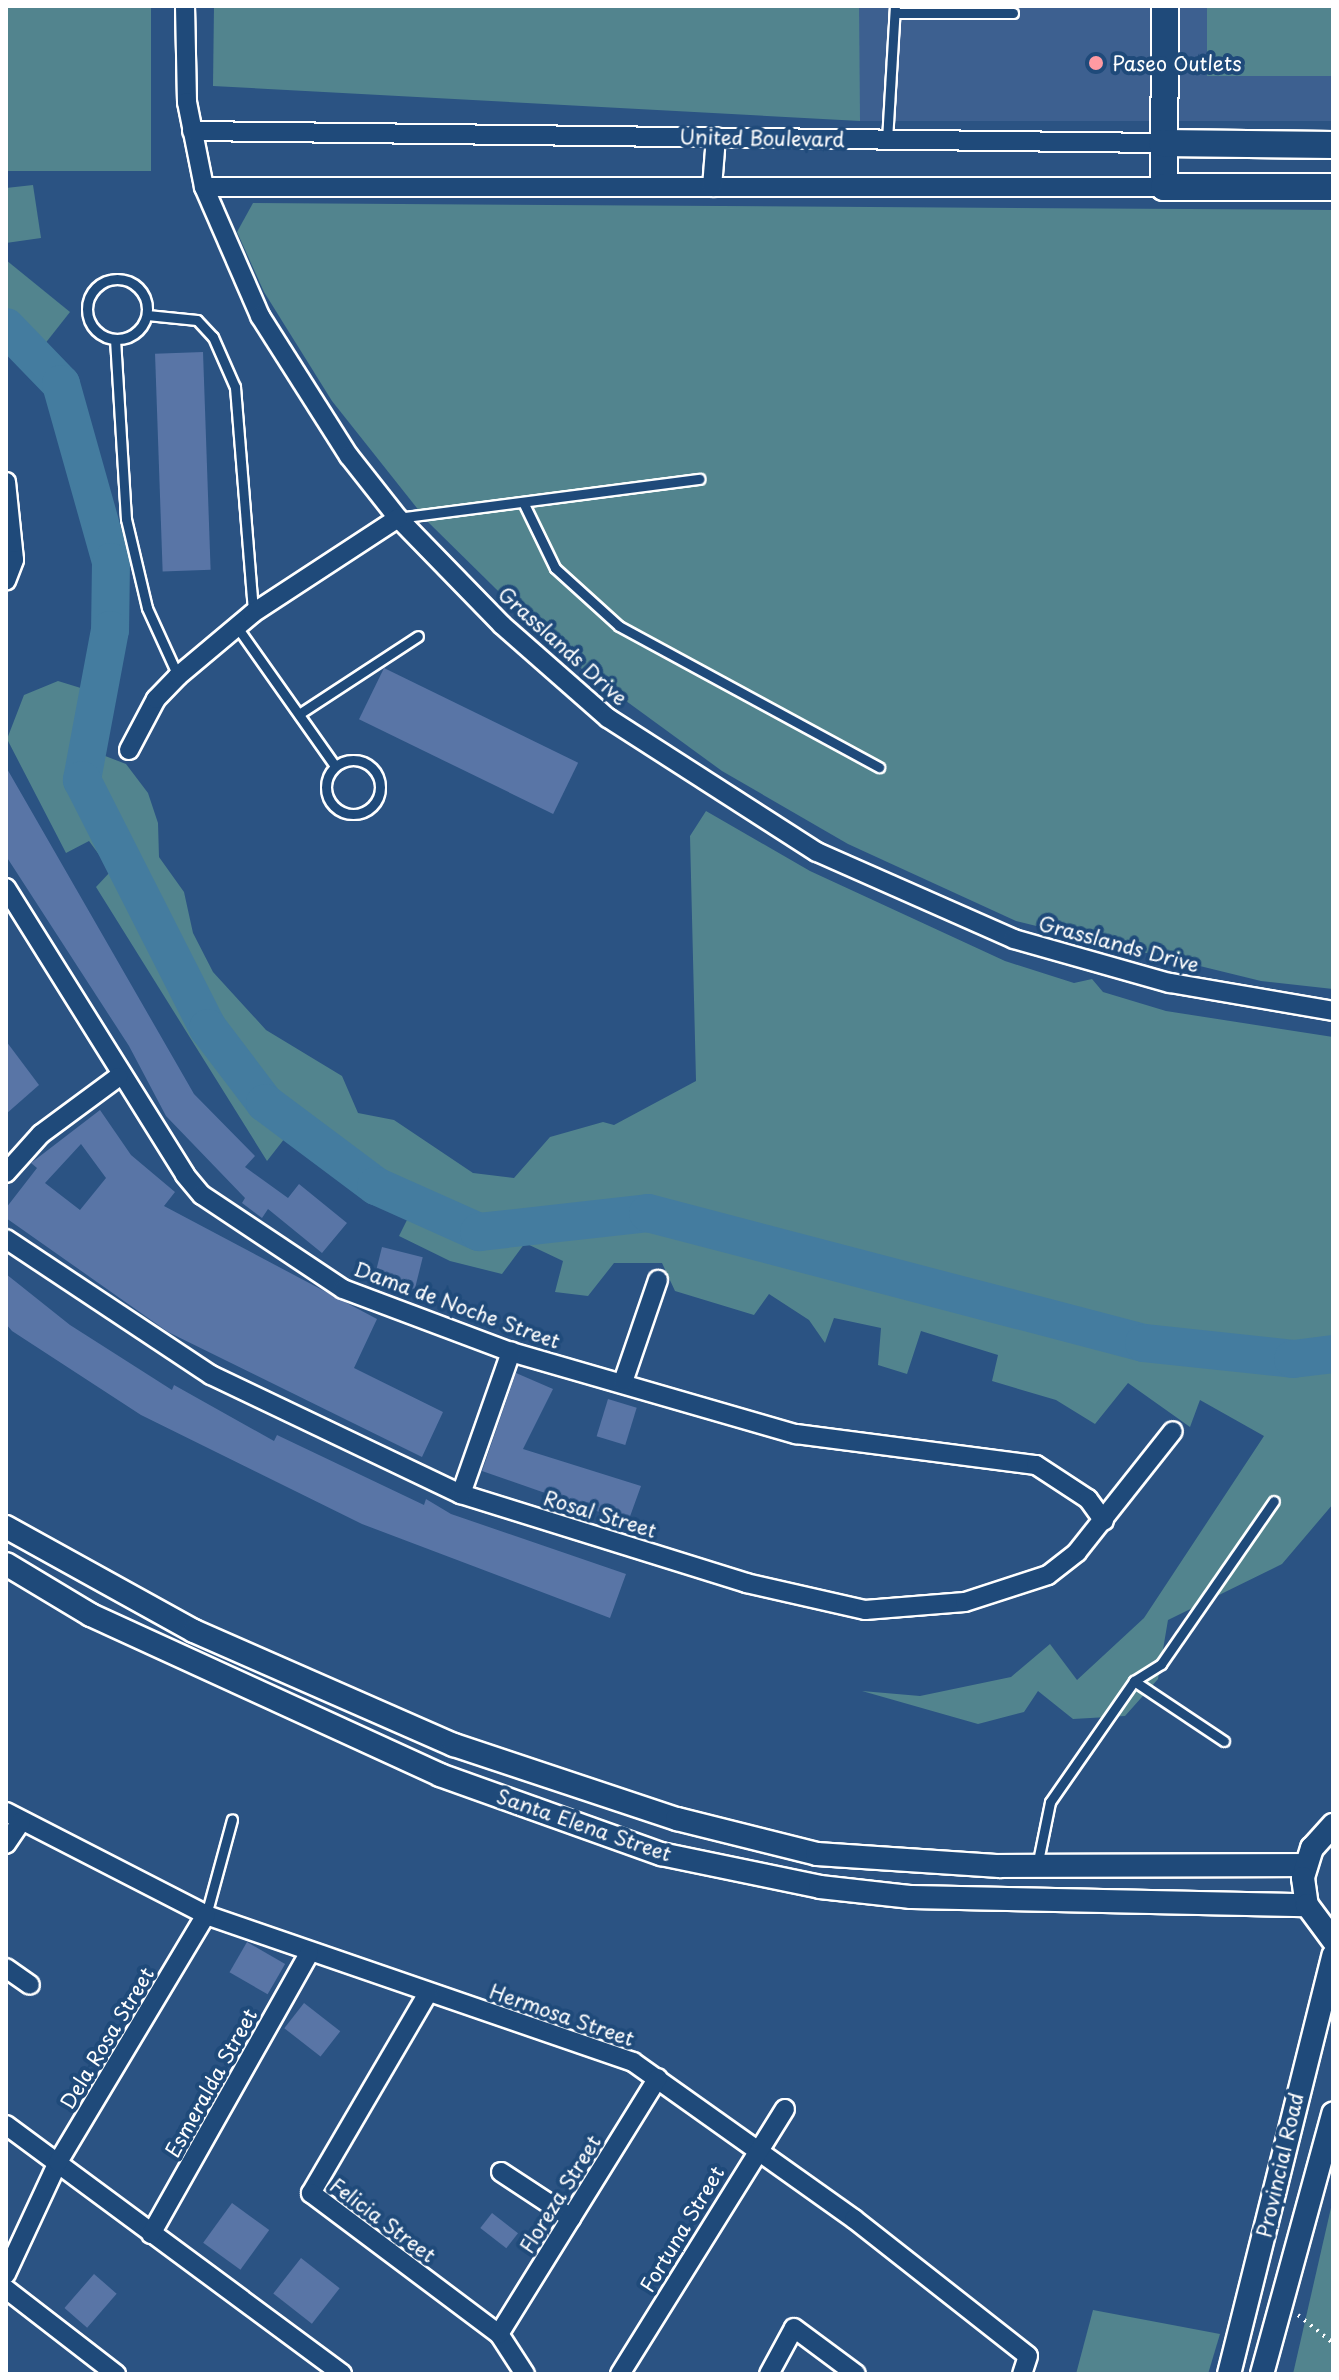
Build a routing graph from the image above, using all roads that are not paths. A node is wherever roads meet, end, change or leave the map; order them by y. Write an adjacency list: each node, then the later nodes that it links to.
1 (185, 6): 5 (street, Grasslands Drive)
2 (1165, 6): 8 (main road)
3 (895, 9): 4 (lane); 7 (lane)
4 (1013, 13)
5 (192, 131): 6 (street, United Boulevard); 10 (street, Grasslands Drive)
6 (716, 137): 7 (street, United Boulevard); 11 (street)
7 (887, 140): 8 (street, United Boulevard)
8 (1162, 143): 9 (main road, United Boulevard); 12 (main road)
9 (1333, 145)
10 (204, 187): 11 (street); 19 (street, Grasslands Drive)
11 (712, 187): 12 (street)
12 (1164, 187): 13 (main road)
13 (1333, 187)
14 (147, 315): 15 (lane); 15 (lane); 21 (lane)
15 (115, 339): 24 (lane)
16 (699, 479): 18 (lane)
17 (6, 482): 20 (street)
18 (523, 502): 19 (lane); 28 (lane)
19 (398, 518): 21 (street); 30 (street, Grasslands Drive)
20 (6, 581)
21 (253, 613): 22 (street)
22 (237, 627): 24 (street); 25 (lane)
23 (418, 636): 25 (lane)
24 (178, 676): 26 (street)
25 (299, 714): 27 (lane)
26 (129, 750)
27 (335, 766): 27 (lane)
28 (879, 767)
29 (6, 888): 31 (street, Dama de Noche Street)
30 (1333, 1011)
31 (118, 1077): 32 (street); 35 (street, Dama de Noche Street)
32 (6, 1173)
33 (6, 1239): 38 (street, Rosal Street)
34 (658, 1280): 36 (street)
35 (511, 1352): 36 (street, Dama de Noche Street); 38 (street)
36 (623, 1382): 40 (street, Dama de Noche Street)
37 (1173, 1431): 40 (street, Rosal Street)
38 (461, 1494): 40 (street, Rosal Street)
39 (1274, 1501): 43 (lane)
40 (1104, 1521)
41 (6, 1527): 50 (street, Santa Elena Street)
42 (6, 1564): 51 (street, Santa Elena Street)
43 (1134, 1681): 44 (lane); 50 (lane)
44 (1224, 1741)
45 (14, 1817): 48 (street); 52 (street, Hermosa Street)
46 (232, 1819): 52 (lane, Dela Rosa Street)
47 (1333, 1825): 49 (street)
48 (6, 1844)
49 (1305, 1865): 50 (street, Santa Elena Street); 51 (street)
50 (1037, 1866)
51 (1307, 1905): 53 (street)
52 (206, 1915): 54 (street, Hermosa Street); 64 (street, Dela Rosa Street)
53 (1333, 1940)
54 (309, 1954): 58 (street, Hermosa Street); 67 (street, Esmeralda Street)
55 (1333, 1956): 78 (street, Provincial Road)
56 (6, 1968): 57 (street)
57 (30, 1985)
58 (428, 1993): 59 (street, Hermosa Street); 70 (street, Felicia Street)
59 (658, 2078): 63 (street, Hermosa Street); 66 (street, Floreza Street)
60 (785, 2109): 63 (street, Fortuna Street)
61 (1333, 2114): 79 (street, Provincial Road)
62 (6, 2125): 64 (street)
63 (756, 2149): 74 (street, Fortuna Street); 77 (street, Hermosa Street)
64 (58, 2162): 67 (street); 68 (street, Dela Rosa Street)
65 (501, 2172): 66 (street)
66 (571, 2218): 70 (street, Floreza Street)
67 (151, 2234): 72 (street)
68 (6, 2274)
69 (6, 2289): 71 (street)
70 (499, 2334): 73 (street, Felicia Street)
71 (116, 2374)
72 (342, 2374)
73 (525, 2374)
74 (620, 2374)
75 (769, 2374): 76 (street)
76 (856, 2374)
77 (1022, 2374)
78 (1229, 2374)
79 (1262, 2374)

